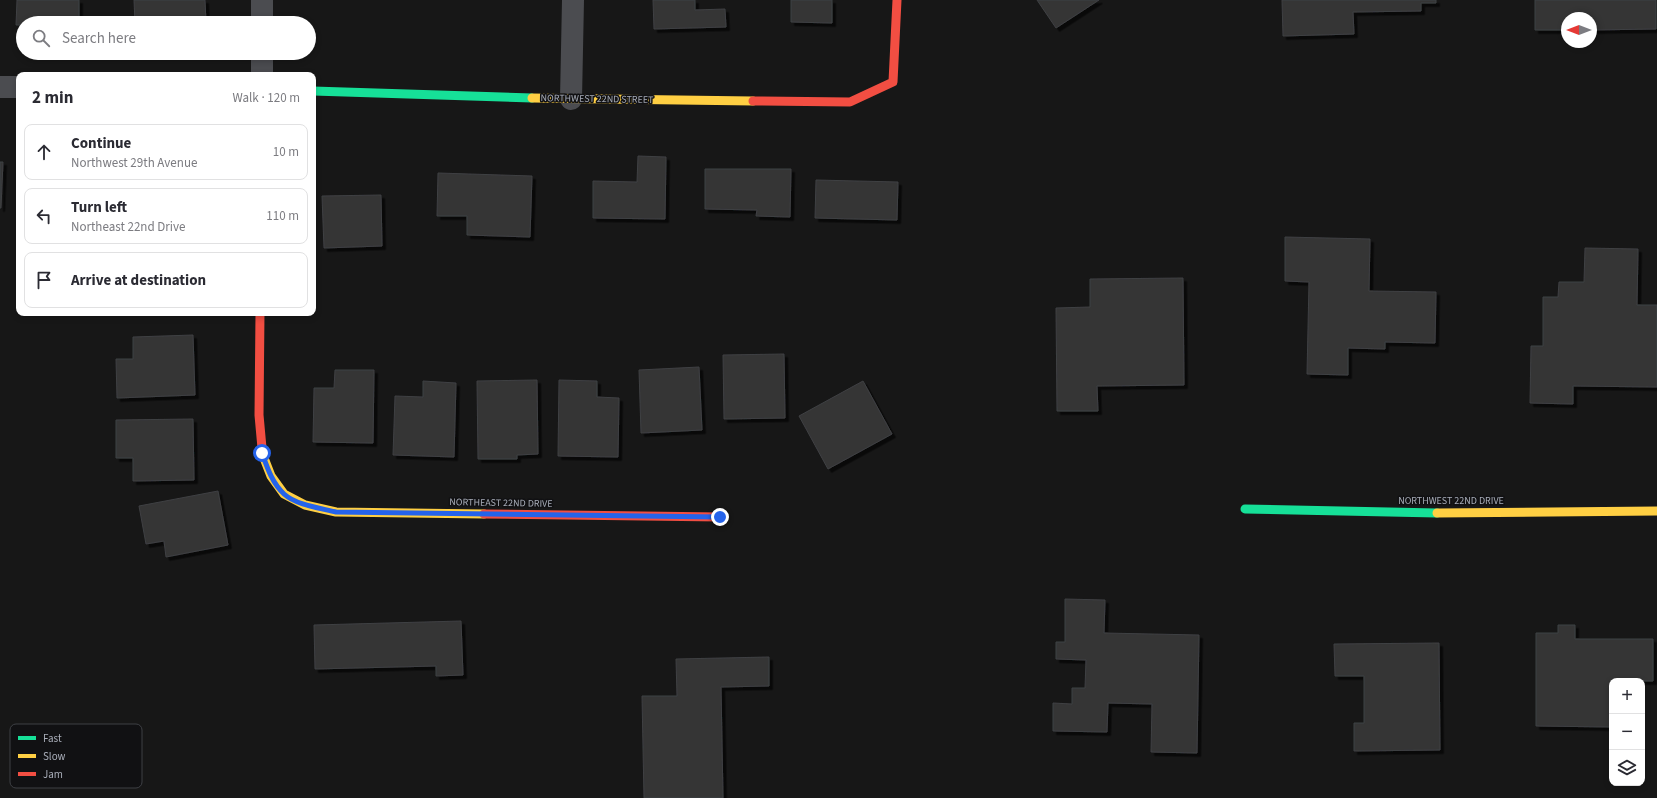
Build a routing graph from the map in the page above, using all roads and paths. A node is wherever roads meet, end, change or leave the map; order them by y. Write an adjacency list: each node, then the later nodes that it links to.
1 (262, 0): 4 (street)
2 (573, 0): 10 (street)
3 (897, 0): 10 (street, NORTHWEST 22ND STREET)
4 (262, 16)
5 (262, 60): 6 (street)
6 (262, 72)
7 (0, 87): 8 (street)
8 (16, 87)
9 (316, 91): 10 (street, NORTHWEST 22ND STREET)
10 (571, 99)
11 (260, 316): 14 (street, NORTHEAST 22ND DRIVE)
12 (1245, 509): 13 (street, NORTHWEST 22ND DRIVE)
13 (1657, 511)
14 (720, 517)

